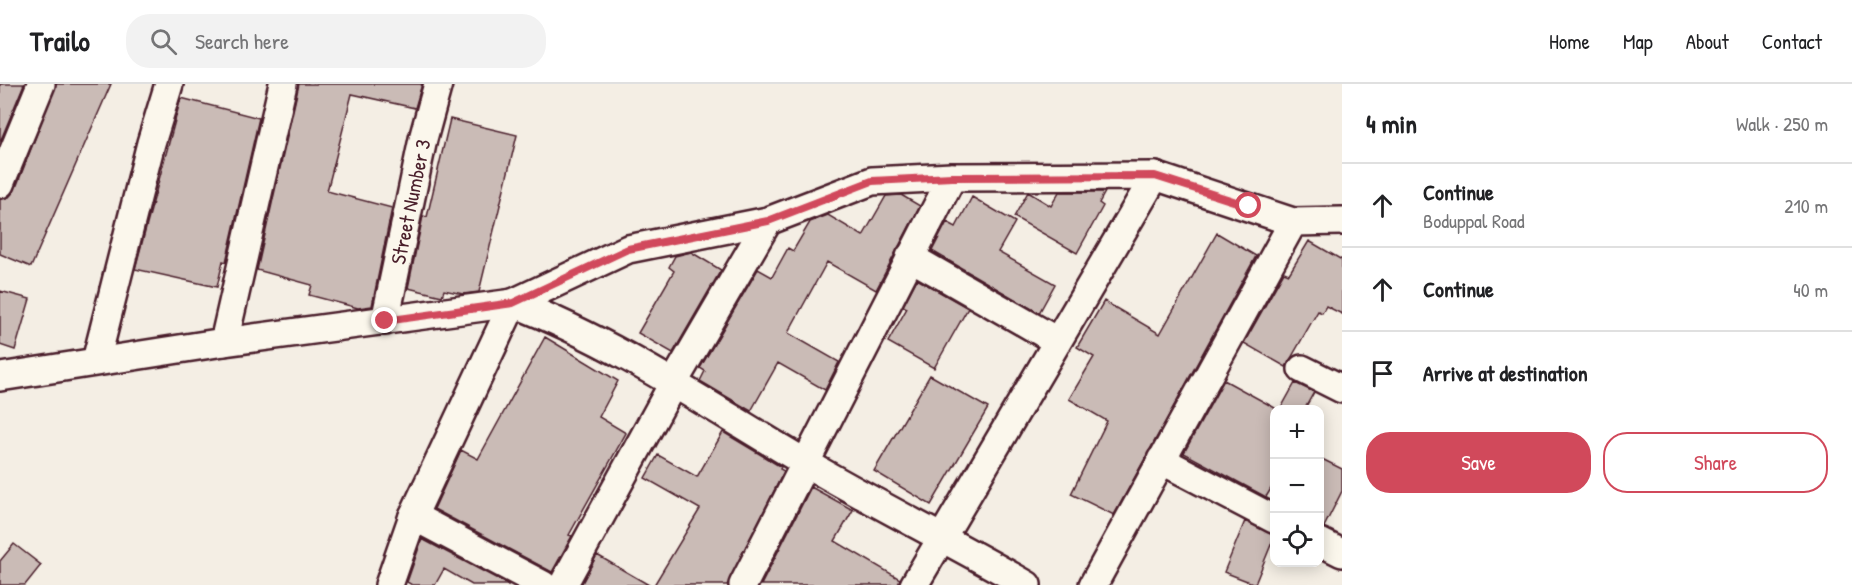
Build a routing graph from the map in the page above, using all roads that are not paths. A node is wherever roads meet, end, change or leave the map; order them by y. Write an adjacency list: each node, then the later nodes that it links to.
1 (41, 84): 7 (street)
2 (168, 84): 16 (street)
3 (283, 84): 15 (street)
4 (438, 84): 13 (street, Street Number 3)
5 (1155, 176): 6 (street); 9 (street); 14 (street)
6 (952, 177): 8 (street); 11 (street)
7 (0, 184)
8 (768, 221): 12 (street); 19 (street)
9 (1293, 222): 10 (street); 21 (street)
10 (1337, 225)
11 (910, 258): 14 (street); 22 (street)
12 (513, 303): 13 (street); 19 (street); 23 (street)
13 (385, 321): 15 (street)
14 (1057, 341): 25 (street)
15 (224, 342): 16 (street)
16 (96, 361): 18 (street)
17 (1302, 369): 20 (street)
18 (0, 377)
19 (674, 382): 22 (street); 30 (street)
20 (1342, 389)
21 (1161, 460): 24 (street); 34 (street)
22 (805, 463): 25 (street); 31 (street)
23 (413, 516): 28 (street); 29 (street)
24 (1270, 516)
25 (942, 536): 32 (street); 33 (street)
26 (1324, 544): 27 (street)
27 (1342, 553)
28 (389, 585)
29 (543, 585)
30 (563, 585)
31 (743, 585)
32 (914, 585)
33 (1027, 585)
34 (1093, 585)

